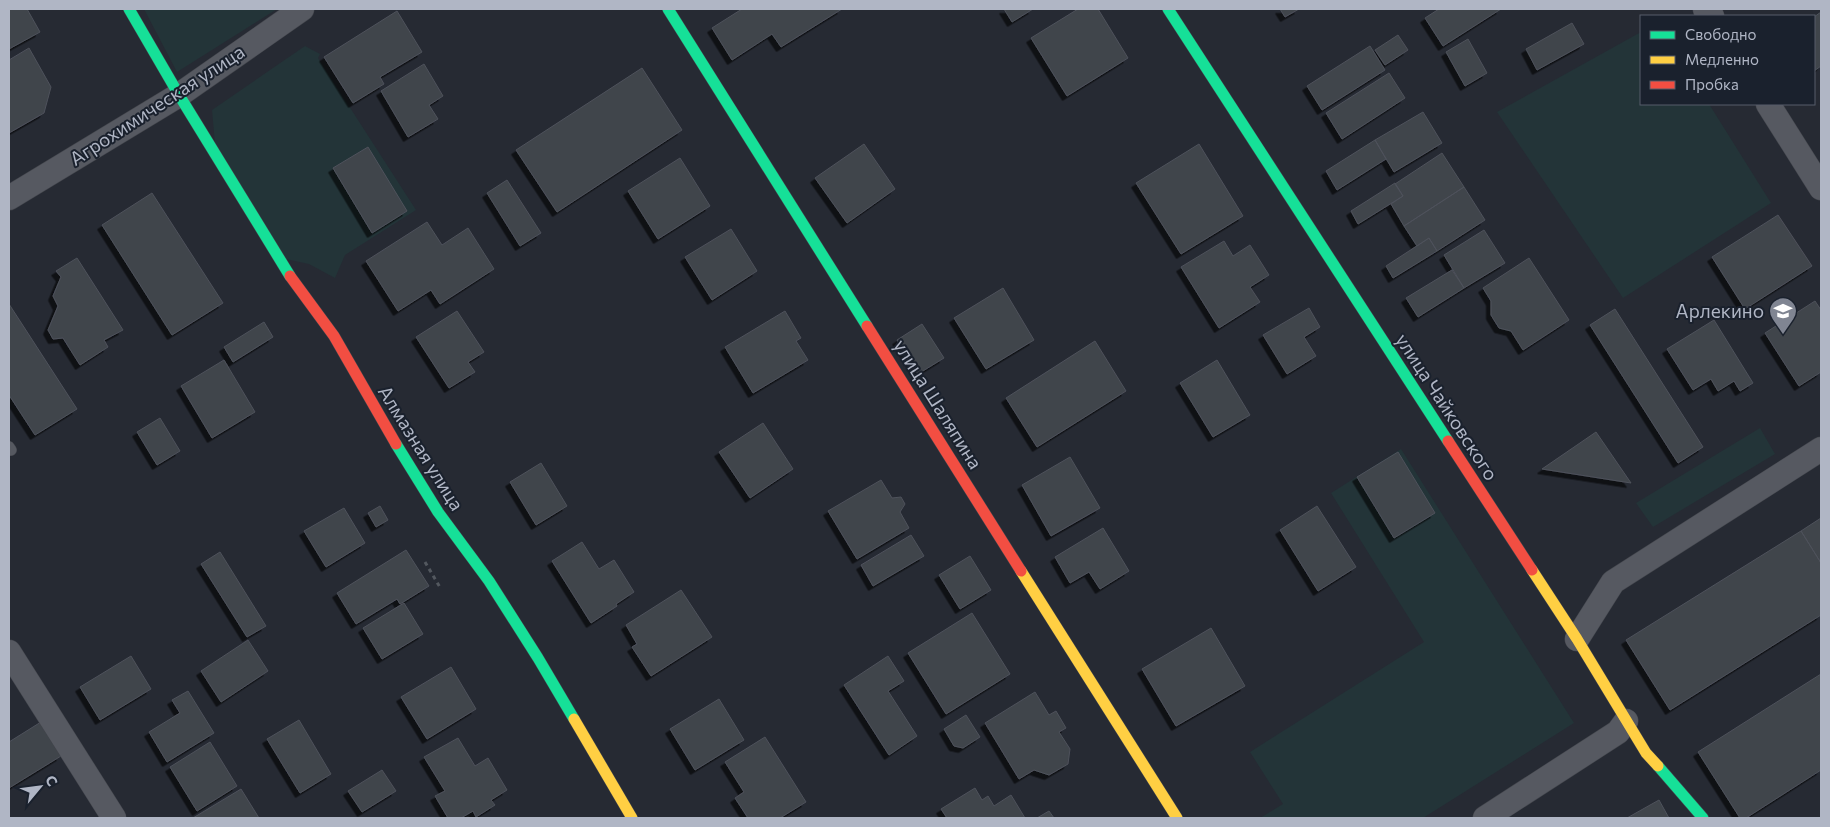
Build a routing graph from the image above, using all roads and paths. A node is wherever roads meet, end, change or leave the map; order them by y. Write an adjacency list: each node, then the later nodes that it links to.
1 (129, 9): 5 (street, Алмазная улица)
2 (302, 9): 5 (street, Агрохимическая улица)
3 (668, 9): 17 (street, улица Шаляпина)
4 (1168, 9): 12 (street, улица Чайковского)
5 (178, 95): 8 (street, Агрохимическая улица); 16 (street, Алмазная улица)
6 (1769, 105): 7 (street)
7 (1821, 188)
8 (9, 198)
9 (1821, 449): 12 (street)
10 (425, 562): 11 (path)
11 (441, 589)
12 (1577, 640): 14 (street, улица Чайковского)
13 (9, 652): 15 (street)
14 (1626, 721): 18 (street); 19 (street, улица Чайковского)
15 (114, 818)
16 (632, 818)
17 (1177, 818)
18 (1485, 818)
19 (1703, 818)

